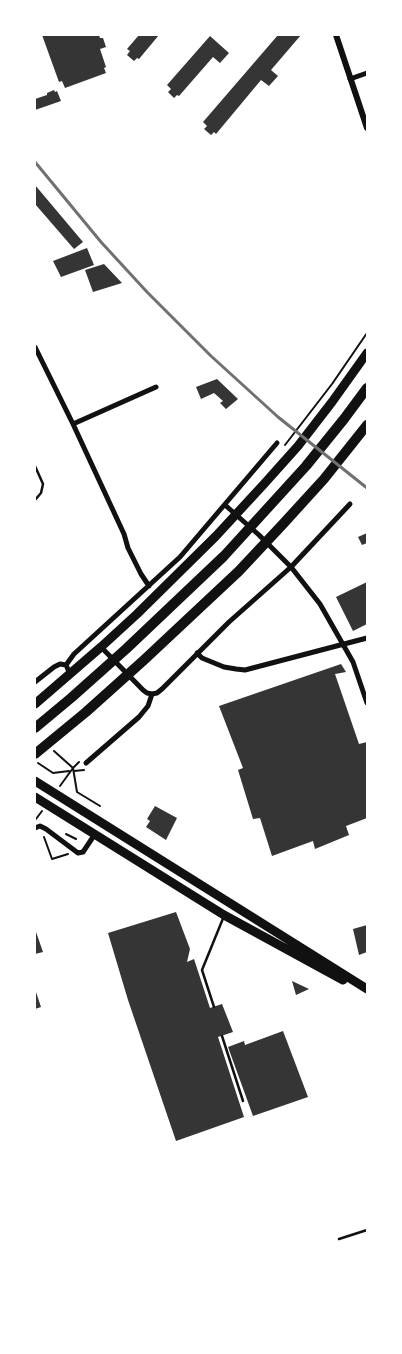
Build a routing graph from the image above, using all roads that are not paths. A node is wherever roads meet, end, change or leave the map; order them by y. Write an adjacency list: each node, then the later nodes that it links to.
1 (336, 35): 3 (street)
2 (367, 72): 3 (street)
3 (350, 79): 4 (street)
4 (367, 128)
5 (35, 347): 9 (street)
6 (367, 353): 20 (highway)
7 (156, 387): 9 (street)
8 (367, 388): 28 (highway)
9 (73, 424): 17 (street)
10 (367, 425): 29 (highway)
11 (277, 443): 15 (street)
12 (35, 466): 13 (lane)
13 (35, 500)
14 (350, 504): 16 (street)
15 (225, 505): 16 (street); 17 (street)
16 (291, 567): 19 (street); 21 (street)
17 (149, 586): 22 (street)
18 (367, 638): 19 (street)
19 (344, 645): 21 (street); 26 (street)
20 (101, 647): 23 (highway); 25 (street)
21 (197, 653): 25 (street)
22 (66, 665): 23 (street); 24 (street)
23 (70, 675): 27 (highway)
24 (35, 682)
25 (152, 694): 30 (street)
26 (367, 703)
27 (35, 704)
28 (35, 728)
29 (35, 754)
30 (86, 762)
31 (35, 781): 36 (highway)
32 (35, 797): 34 (highway)
33 (35, 828): 34 (street)
34 (95, 834): 35 (highway)
35 (224, 915): 37 (highway); 38 (lane)
36 (367, 989)
37 (367, 994)
38 (214, 1007)
39 (222, 1036): 40 (lane)
40 (243, 1101)
41 (367, 1230): 42 (lane)
42 (339, 1239)

